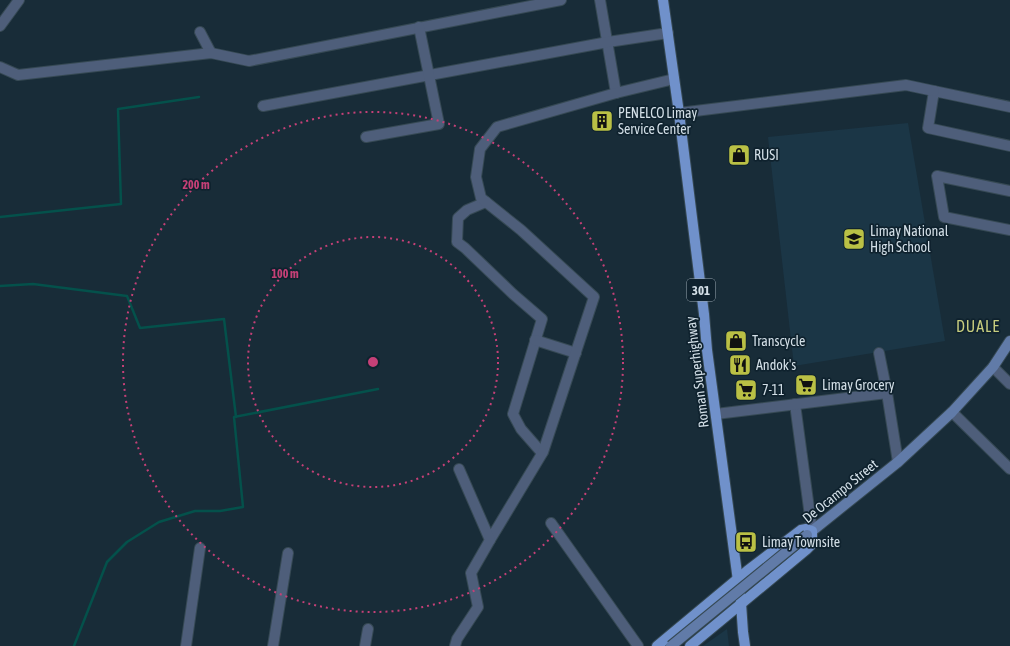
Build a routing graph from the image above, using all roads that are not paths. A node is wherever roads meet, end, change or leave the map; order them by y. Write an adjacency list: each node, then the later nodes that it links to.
1 (19, 0): 5 (street)
2 (561, 0): 6 (street)
3 (600, 0): 9 (street)
4 (663, 0): 8 (main road, Roman Superhighway / 301)
5 (0, 26)
6 (420, 27): 10 (street); 12 (street)
7 (200, 32): 10 (street)
8 (668, 33): 9 (street); 13 (main road, Roman Superhighway / 301)
9 (608, 42): 12 (street); 15 (street)
10 (212, 53): 11 (street)
11 (0, 67)
12 (429, 76): 16 (street); 19 (street)
13 (674, 78): 15 (street); 18 (main road, Roman Superhighway / 301)
14 (934, 91): 17 (street); 18 (street); 20 (street)
15 (616, 93): 22 (street)
16 (263, 106)
17 (1010, 107)
18 (678, 113): 33 (main road, Roman Superhighway / 301)
19 (366, 137)
20 (1010, 146)
21 (1010, 191): 23 (street)
22 (486, 202): 24 (street); 26 (street)
23 (1010, 230)
24 (535, 340): 26 (street); 34 (street)
25 (1010, 341): 28 (street, De Ocampo Street)
26 (576, 353): 34 (street)
27 (879, 353): 30 (street)
28 (993, 368): 29 (street); 32 (street, De Ocampo Street)
29 (1010, 384)
30 (887, 393): 31 (street); 35 (street)
31 (795, 404): 33 (street); 39 (street)
32 (952, 412): 35 (street, De Ocampo Street); 36 (street)
33 (716, 414): 43 (main road, Roman Superhighway / 301)
34 (542, 453): 40 (street)
35 (898, 462): 39 (street, De Ocampo Street)
36 (1010, 468)
37 (459, 469): 40 (street)
38 (551, 522): 50 (street)
39 (809, 533): 43 (main road); 44 (main road); 52 (street, De Ocampo Street, bridge)
40 (490, 540): 49 (street)
41 (200, 548): 46 (street)
42 (288, 553): 47 (street)
43 (737, 580): 44 (main road, Roman Superhighway / 301); 51 (main road)
44 (741, 603): 53 (main road); 54 (main road, Roman Superhighway / 301)
45 (368, 629): 48 (street)
46 (186, 646)
47 (273, 646)
48 (365, 646)
49 (455, 646)
50 (638, 646)
51 (657, 646)
52 (671, 646)
53 (690, 646)
54 (745, 646)

